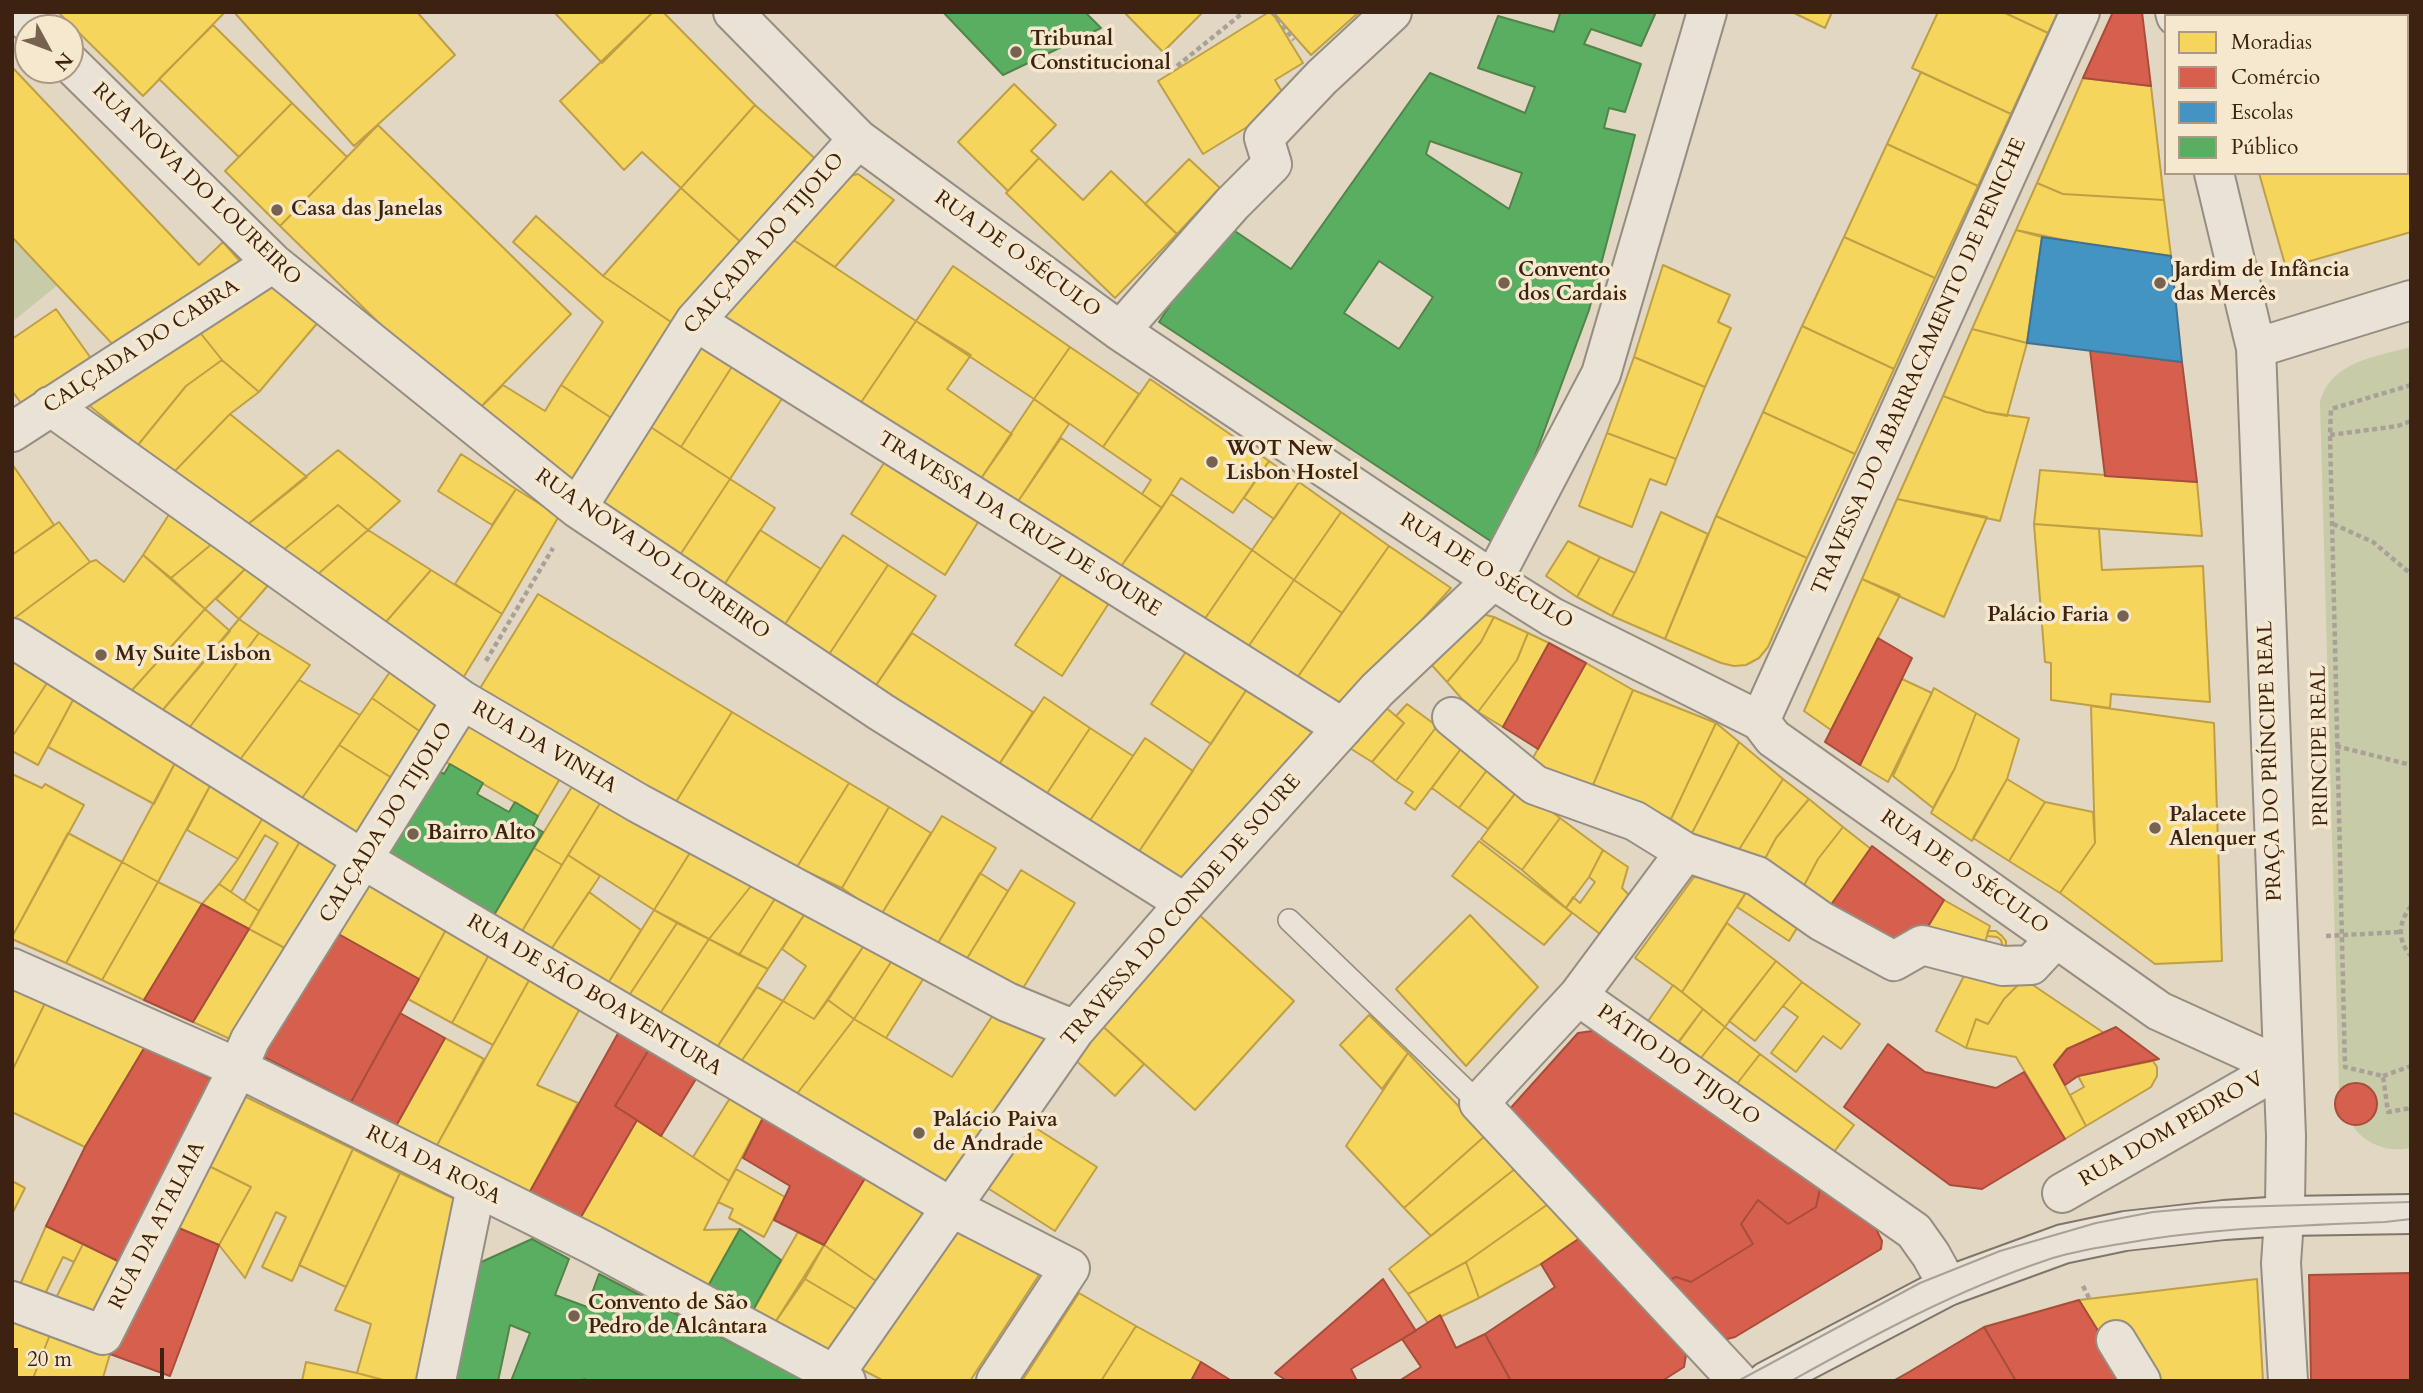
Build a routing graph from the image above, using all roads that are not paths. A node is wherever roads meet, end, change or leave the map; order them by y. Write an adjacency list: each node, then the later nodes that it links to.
1 (733, 12): 6 (street, RUA DE O SÉCULO)
2 (1392, 12): 11 (street)
3 (1707, 12): 16 (street, TRAVESSA DO CONDE DE SOURE)
4 (2080, 12): 20 (street, TRAVESSA DO ABARRACAMENTO DE PENICHE)
5 (84, 77): 8 (street, RUA NOVA DO LOUREIRO)
6 (858, 139): 10 (street, CALÇADA DO TIJOLO); 11 (street, RUA DE O SÉCULO)
7 (2214, 175): 12 (street, PRAÇA DO PRÍNCIPE REAL)
8 (273, 263): 13 (street, CALÇADA DO CABRA); 15 (street, RUA NOVA DO LOUREIRO)
9 (2411, 300): 12 (street)
10 (695, 321): 15 (street, CALÇADA DO TIJOLO); 21 (street, TRAVESSA DA CRUZ DE SOURE)
11 (1120, 331): 16 (street, RUA DE O SÉCULO)
12 (2256, 348): 30 (street, PRAÇA DO PRÍNCIPE REAL)
13 (50, 406): 14 (street, CALÇADA DO CABRA); 18 (street, RUA DA VINHA)
14 (12, 432)
15 (577, 508): 24 (street, RUA NOVA DO LOUREIRO)
16 (1493, 580): 20 (street, RUA DE O SÉCULO); 21 (street, TRAVESSA DO CONDE DE SOURE)
17 (12, 638): 23 (street, RUA DE SÃO BOAVENTURA)
18 (462, 700): 23 (street, CALÇADA DO TIJOLO); 29 (street, RUA DA VINHA)
19 (1452, 717): 22 (street)
20 (1760, 721): 26 (street, RUA DE O SÉCULO)
21 (1343, 728): 24 (street, TRAVESSA DO CONDE DE SOURE)
22 (1685, 852): 26 (street); 28 (street)
23 (364, 860): 31 (street, CALÇADA DO TIJOLO); 35 (street, RUA DE SÃO BOAVENTURA)
24 (1185, 903): 29 (street, TRAVESSA DO CONDE DE SOURE)
25 (1289, 920): 32 (lane)
26 (2056, 938): 30 (street, RUA DE O SÉCULO)
27 (12, 968): 31 (street, RUA DA ROSA)
28 (1578, 996): 32 (street, PÁTIO DO TIJOLO); 38 (street, PÁTIO DO TIJOLO)
29 (1075, 1030): 35 (street, TRAVESSA DO CONDE DE SOURE)
30 (2282, 1067): 34 (street, RUA DOM PEDRO V); 37 (street, PRAÇA DO PRÍNCIPE REAL)
31 (238, 1068): 33 (street, RUA DA ROSA); 39 (street, RUA DA ATALAIA)
32 (1479, 1103): 44 (street)
33 (476, 1187): 41 (street, RUA DA ROSA); 42 (street)
34 (2062, 1193)
35 (951, 1207): 41 (street, TRAVESSA DO CONDE DE SOURE); 43 (street, RUA DE SÃO BOAVENTURA)
36 (2409, 1212): 37 (street)
37 (2285, 1216): 38 (street); 47 (street, PRAÇA DO PRÍNCIPE REAL)
38 (1948, 1286): 45 (street)
39 (12, 1301)
40 (2116, 1340): 46 (street)
41 (837, 1379)
42 (436, 1381)
43 (996, 1381)
44 (1738, 1381)
45 (1767, 1381)
46 (2141, 1381)
47 (2288, 1381)

